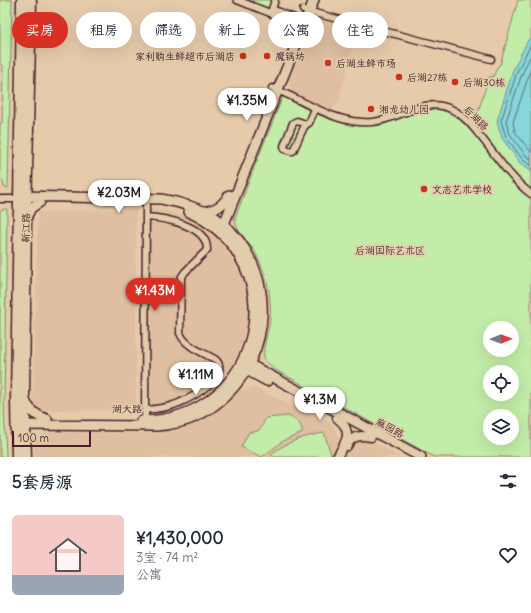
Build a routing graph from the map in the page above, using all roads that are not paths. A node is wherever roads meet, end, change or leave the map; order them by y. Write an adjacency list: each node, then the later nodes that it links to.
1 (22, 0): 19 (main road)
2 (31, 0): 15 (main road, 靳江路)
3 (237, 0): 8 (street)
4 (275, 0): 9 (street)
5 (308, 0): 7 (main road)
6 (314, 0): 7 (main road)
7 (306, 11): 11 (street); 12 (main road)
8 (271, 12)
9 (278, 12)
10 (290, 48): 12 (main road)
11 (491, 59)
12 (275, 89): 13 (street, 后湖路); 17 (main road); 25 (main road)
13 (315, 109): 14 (street); 16 (street, 后湖路)
14 (307, 124): 14 (street)
15 (27, 178): 19 (main road, 靳江路); 20 (main road)
16 (531, 194)
17 (229, 195): 22 (main road); 25 (main road)
18 (0, 199): 19 (street)
19 (22, 199): 20 (main road); 24 (main road, 靳江路); 34 (main road)
20 (44, 199): 21 (main road); 22 (main road); 24 (main road)
21 (146, 203): 23 (street); 25 (main road)
22 (201, 211): 25 (main road)
23 (146, 216): 31 (street); 31 (street)
24 (26, 218): 30 (main road, 靳江路)
25 (222, 227): 26 (main road); 27 (main road, 湖大路)
26 (259, 339): 27 (main road); 28 (main road)
27 (244, 366): 28 (main road, 麻园路); 29 (main road); 33 (main road, 湖大路)
28 (268, 379): 29 (main road); 32 (main road, 麻园路); 43 (main road, 麻园路)
29 (233, 388): 35 (main road)
30 (24, 398): 34 (main road, 靳江路); 35 (main road)
31 (145, 410): 33 (street)
32 (337, 418): 36 (main road, 麻园路); 40 (street)
33 (145, 420): 35 (main road, 湖大路)
34 (20, 422): 35 (main road); 37 (main road, 靳江路); 38 (main road)
35 (47, 422): 37 (main road)
36 (371, 437): 41 (street); 42 (main road, 麻园路)
37 (25, 444): 39 (main road, 靳江路)
38 (17, 457)
39 (26, 457)
40 (338, 457)
41 (341, 457)
42 (409, 457)
43 (421, 457)

